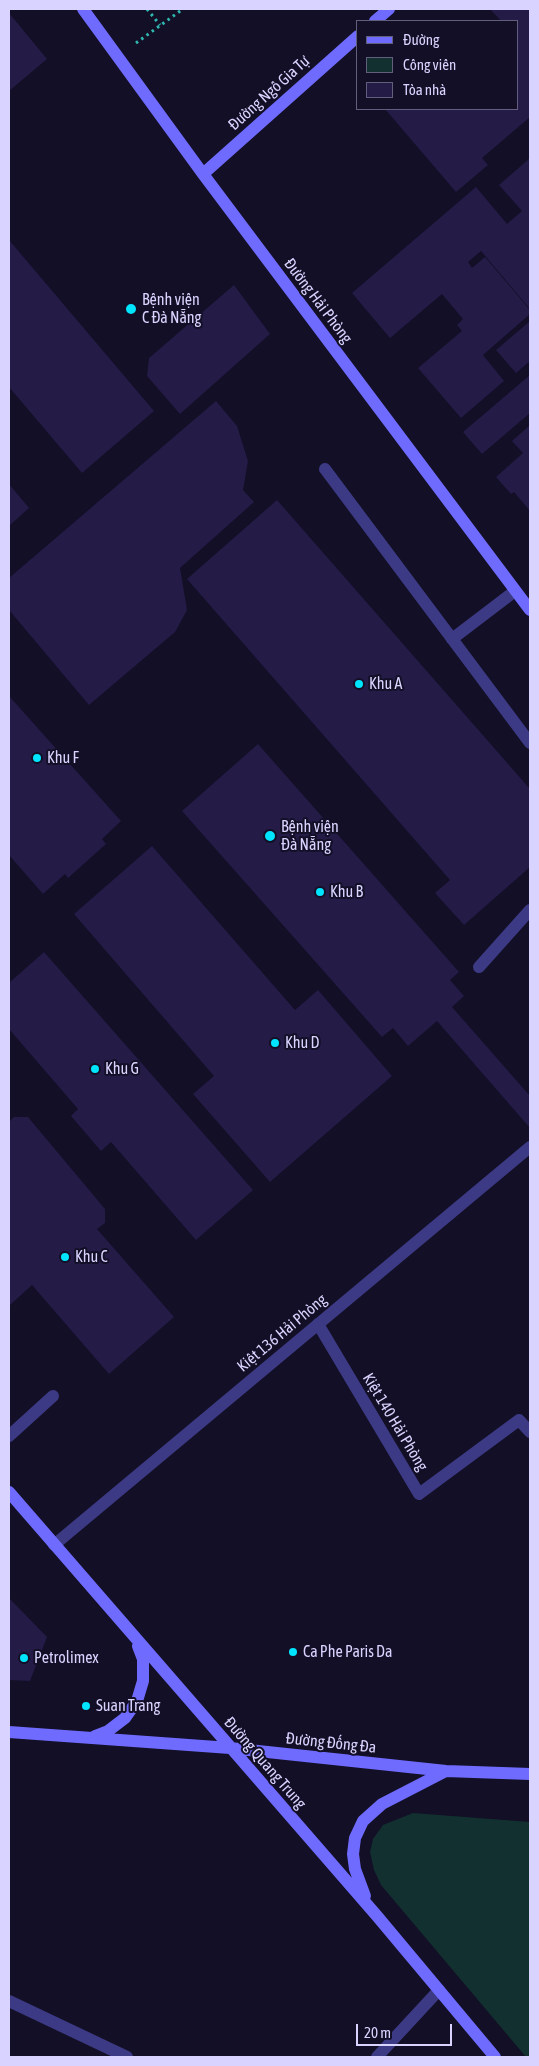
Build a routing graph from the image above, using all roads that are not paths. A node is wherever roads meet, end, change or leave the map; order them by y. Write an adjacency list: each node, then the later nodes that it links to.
1 (83, 9): 5 (main road, Đường Hải Phòng)
2 (389, 9): 3 (main road)
3 (376, 20)
4 (356, 38): 5 (main road, Đường Ngô Gia Tự)
5 (203, 174): 7 (main road, Đường Hải Phòng)
6 (325, 469): 9 (street)
7 (516, 591): 8 (main road, Đường Hải Phòng); 9 (street)
8 (530, 610)
9 (452, 639): 10 (street)
10 (530, 743)
11 (530, 910): 12 (street)
12 (479, 967)
13 (530, 1147): 14 (street, Kiệt 136 Hải Phòng)
14 (318, 1324): 16 (street, Kiệt 140 Hải Phòng); 19 (street, Kiệt 136 Hải Phòng)
15 (53, 1396): 17 (street)
16 (530, 1432)
17 (9, 1436)
18 (9, 1492): 19 (main road, Đường Quang Trung)
19 (54, 1545): 20 (main road, Đường Quang Trung)
20 (136, 1640): 22 (main road); 23 (main road, Đường Quang Trung)
21 (9, 1732): 22 (main road, Đường Đống Đa)
22 (89, 1738): 23 (main road, Đường Đống Đa)
23 (230, 1748): 24 (main road, Đường Đống Đa); 26 (main road, Đường Quang Trung)
24 (446, 1771): 25 (main road, Đường Đống Đa); 26 (main road)
25 (530, 1774)
26 (377, 1916): 27 (main road, Đường Quang Trung)
27 (439, 1990): 30 (street); 31 (main road, Đường Quang Trung)
28 (9, 2001): 29 (street)
29 (127, 2057)
30 (377, 2057)
31 (495, 2057)

